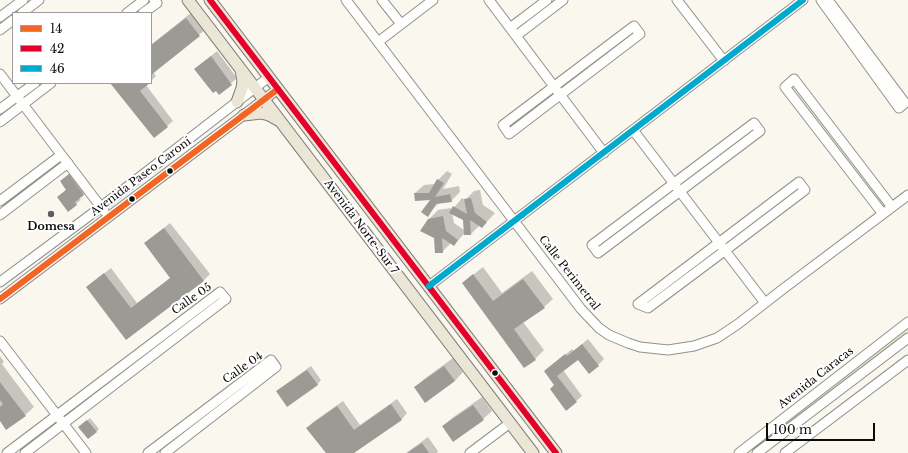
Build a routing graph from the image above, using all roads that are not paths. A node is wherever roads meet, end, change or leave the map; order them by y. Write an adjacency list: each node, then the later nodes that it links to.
1 (23, 0): 20 (street)
2 (39, 0): 17 (street)
3 (144, 0): 18 (street)
4 (154, 0): 19 (street)
5 (188, 0): 28 (main road, Avenida Norte-Sur 7)
6 (210, 0): 30 (main road, Avenida Norte-Sur 7)
7 (346, 0): 26 (street, Calle Perimetral)
8 (382, 0): 22 (street)
9 (433, 0): 22 (street)
10 (489, 0): 23 (street)
11 (547, 0): 23 (street)
12 (563, 0): 25 (street)
13 (677, 0): 27 (street)
14 (803, 0): 27 (street)
15 (821, 0): 16 (street)
16 (828, 0)
17 (23, 12)
18 (128, 12)
19 (144, 12)
20 (0, 17)
21 (12, 21): 24 (street)
22 (401, 24): 26 (street)
23 (510, 28): 25 (street)
24 (0, 30)
25 (516, 36): 33 (street)
26 (378, 42): 60 (street, Calle Perimetral)
27 (724, 61): 45 (street)
28 (241, 70): 34 (main road, Avenida Norte-Sur 7); 39 (main road)
29 (0, 74): 37 (street)
30 (269, 77): 34 (street, Avenida Paseo Caroní); 35 (main road, Avenida Norte-Sur 7)
31 (34, 84): 37 (street)
32 (50, 84): 40 (street)
33 (554, 86): 36 (street); 36 (street); 36 (street)
34 (255, 88): 38 (main road, Avenida Norte-Sur 7); 39 (street, Avenida Paseo Caroní)
35 (278, 89): 38 (street, Avenida Paseo Caroní); 64 (main road, Avenida Norte-Sur 7)
36 (560, 95): 48 (street)
37 (17, 96): 40 (street); 41 (street)
38 (264, 100): 42 (street, Avenida Paseo Caroní); 44 (main road, Avenida Norte-Sur 7)
39 (237, 102): 55 (street, Avenida Paseo Caroní)
40 (23, 104): 43 (street); 49 (street)
41 (0, 109)
42 (244, 115): 44 (main road); 59 (street, Avenida Paseo Caroní)
43 (0, 122)
44 (281, 122): 72 (main road, Avenida Norte-Sur 7)
45 (633, 130): 48 (street); 51 (street)
46 (842, 142): 47 (street); 47 (street); 56 (street)
47 (832, 148): 57 (street)
48 (604, 153): 60 (street)
49 (61, 155): 50 (street); 54 (street)
50 (68, 163): 55 (street); 58 (street)
51 (674, 183): 52 (street); 52 (street); 52 (street)
52 (680, 191): 61 (street)
53 (908, 195): 56 (street, Calle Perimetral)
54 (0, 201)
55 (101, 207): 59 (street); 63 (street, Avenida Paseo Caroní)
56 (892, 207): 57 (street, Calle Perimetral)
57 (883, 214): 66 (street, Calle Perimetral)
58 (0, 215)
59 (108, 218): 65 (street, Avenida Paseo Caroní)
60 (513, 222): 64 (street); 66 (street, Calle Perimetral)
61 (719, 243): 62 (street); 62 (street); 62 (street)
62 (725, 251): 66 (street)
63 (0, 282)
64 (429, 286): 81 (main road, Avenida Norte-Sur 7)
65 (0, 299)
66 (765, 303)
67 (908, 322): 82 (street, Avenida Caracas)
68 (908, 338): 83 (street)
69 (0, 341): 71 (street)
70 (908, 360): 84 (street)
71 (57, 415): 73 (street); 73 (street, Calle 05); 74 (street, Calle 05)
72 (510, 423): 79 (street); 80 (main road, Avenida Norte-Sur 7)
73 (63, 424): 75 (street, Calle 05); 76 (street)
74 (7, 453)
75 (25, 453)
76 (86, 453)
77 (148, 453): 78 (street, Calle 04)
78 (165, 453)
79 (470, 453)
80 (533, 453)
81 (556, 453)
82 (739, 453)
83 (757, 453)
84 (785, 453)

